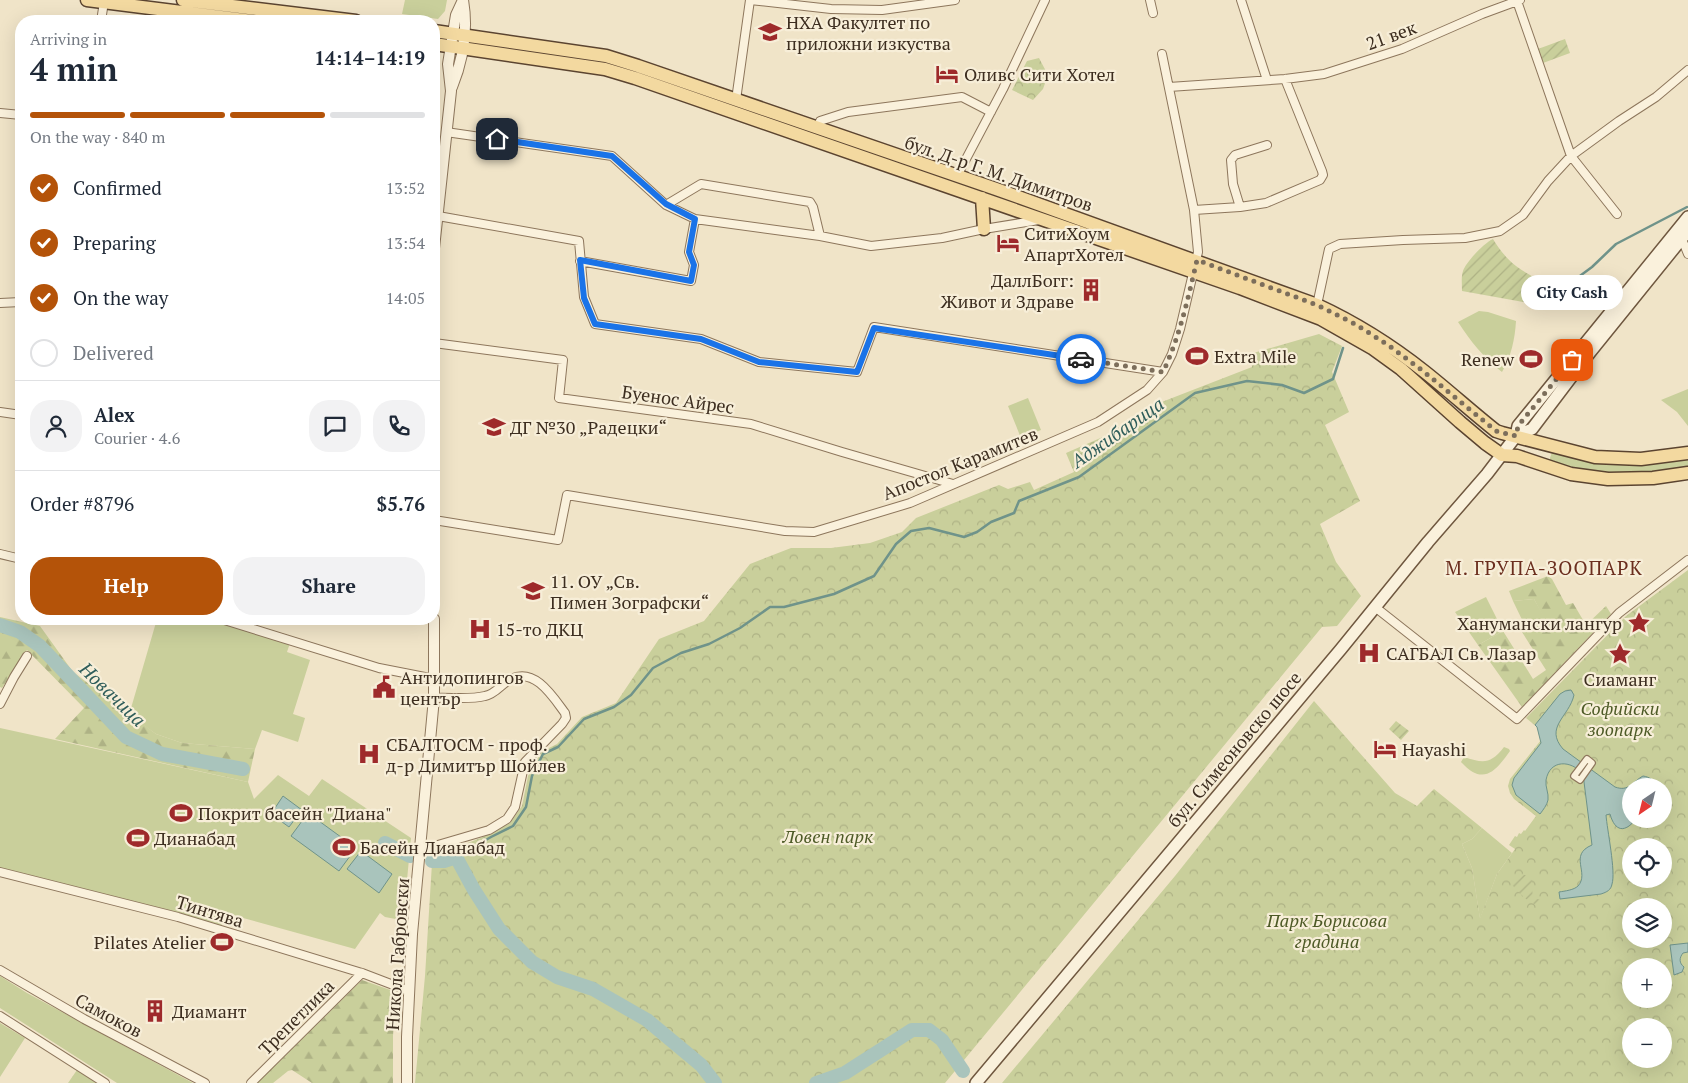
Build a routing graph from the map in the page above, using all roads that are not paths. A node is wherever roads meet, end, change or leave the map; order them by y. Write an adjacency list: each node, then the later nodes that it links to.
1 (87, 0): 10 (main road)
2 (183, 0): 15 (main road)
3 (463, 0): 17 (street)
4 (750, 0): 11 (street); 24 (street)
5 (955, 0): 11 (street)
6 (1045, 0): 25 (street)
7 (1150, 0): 12 (street)
8 (1241, 0): 21 (street)
9 (1519, 0): 22 (street, 21 век); 31 (street)
10 (104, 2): 13 (street); 14 (main road)
11 (910, 3)
12 (1153, 13)
13 (102, 15)
14 (205, 15)
15 (307, 15)
16 (440, 33): 17 (main road, бул. Д-р Г. М. Димитров)
17 (457, 41): 18 (main road, бул. Д-р Г. М. Димитров); 24 (main road, бул. Д-р Г. М. Димитров); 29 (street); 34 (main road, бул. Д-р Г. М. Димитров)
18 (440, 43)
19 (1162, 54): 23 (street, Апостол Карамитев)
20 (1688, 70): 31 (street)
21 (1267, 80): 22 (street, 21 век); 23 (street, 21 век)
22 (1285, 80): 36 (street)
23 (1169, 87): 37 (street, Апостол Карамитев)
24 (736, 100): 28 (main road, бул. Д-р Г. М. Димитров)
25 (991, 112): 28 (street); 33 (street)
26 (0, 113): 27 (street)
27 (15, 114)
28 (818, 128): 33 (main road, бул. Д-р Г. М. Димитров)
29 (446, 132): 32 (street); 35 (street)
30 (1267, 145): 36 (street)
31 (1571, 156): 38 (street); 51 (street)
32 (440, 167)
33 (957, 176): 48 (main road, бул. Д-р Г. М. Димитров)
34 (982, 198): 42 (main road, бул. Д-р Г. М. Димитров); 43 (main road)
35 (666, 204): 41 (street); 45 (street)
36 (1240, 207): 37 (street)
37 (1194, 210): 48 (street, Апостол Карамитев)
38 (1617, 214)
39 (440, 216): 47 (street)
40 (1688, 217): 56 (main road, бул. Симеоновско шосе)
41 (695, 219): 45 (street); 47 (street)
42 (1043, 220): 43 (street); 48 (main road, бул. Д-р Г. М. Димитров)
43 (984, 228): 45 (street)
44 (1685, 235): 46 (street); 56 (main road, бул. Симеоновско шосе)
45 (820, 236)
46 (1688, 254)
47 (580, 260): 53 (street)
48 (1196, 266): 51 (main road, бул. Д-р Г. М. Димитров); 53 (street, Апостол Карамитев); 58 (main road, бул. Д-р Г. М. Димитров)
49 (15, 302): 50 (street)
50 (0, 303)
51 (1317, 305): 56 (main road, бул. Д-р Г. М. Димитров)
52 (440, 345): 60 (street, Буенос Айрес)
53 (1163, 372): 60 (street, Апостол Карамитев)
54 (0, 412): 55 (street)
55 (15, 414)
56 (1516, 436): 57 (main road, бул. Д-р Г. М. Димитров); 58 (main road, бул. Симеоновско шосе)
57 (1688, 453)
58 (1502, 455): 59 (main road); 65 (main road, бул. Симеоновско шосе)
59 (1688, 473)
60 (953, 484): 61 (street, Апостол Карамитев)
61 (440, 521)
62 (0, 554): 63 (street)
63 (15, 558)
64 (1688, 560): 65 (street)
65 (1375, 607): 82 (main road, бул. Симеоновско шосе)
66 (240, 625): 69 (street)
67 (434, 625): 69 (street, Никола Габровски)
68 (27, 656): 71 (street)
69 (435, 679): 70 (street, Никола Габровски)
70 (434, 698): 72 (street, Никола Габровски); 72 (street)
71 (0, 704)
72 (422, 845): 76 (street, Никола Габровски)
73 (0, 872): 75 (street, Тинтява)
74 (0, 970): 79 (street, Самоков)
75 (362, 973): 76 (street, Тинтява); 80 (street, Трепетлика)
76 (409, 991): 81 (street, Никола Габровски)
77 (0, 1016): 78 (street)
78 (105, 1083)
79 (206, 1083)
80 (251, 1083)
81 (407, 1083)
82 (976, 1083)

